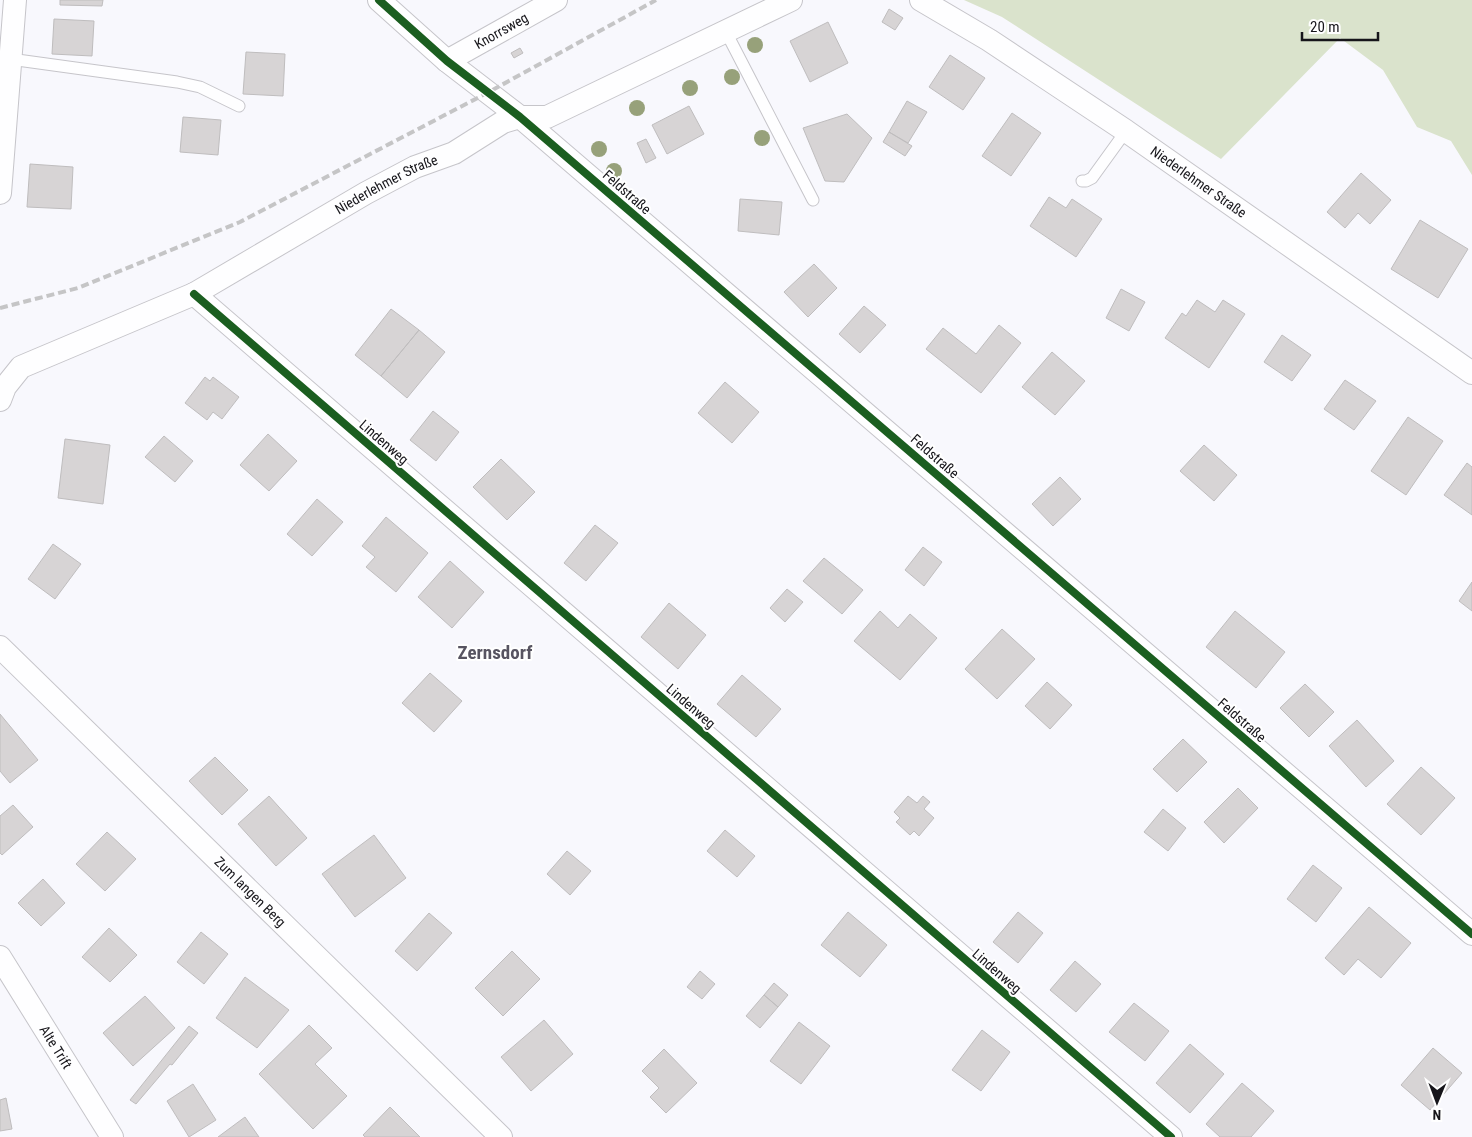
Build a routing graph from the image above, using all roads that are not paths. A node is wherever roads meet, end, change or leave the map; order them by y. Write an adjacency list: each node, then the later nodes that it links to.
1 (15, 0): 7 (street)
2 (379, 0): 8 (street, Feldstraße)
3 (556, 0): 8 (street, Knorrsweg)
4 (791, 0): 6 (street, Niederlehmer Straße)
5 (921, 0): 11 (street, Niederlehmer Straße)
6 (726, 32): 10 (street, Niederlehmer Straße); 14 (lane)
7 (10, 59): 9 (lane); 13 (street)
8 (447, 61): 10 (street, Feldstraße)
9 (239, 106)
10 (520, 117): 15 (street, Niederlehmer Straße); 19 (street, Feldstraße)
11 (1126, 131): 12 (lane); 16 (street, Niederlehmer Straße)
12 (1082, 181)
13 (0, 194)
14 (814, 200)
15 (194, 294): 17 (street, Niederlehmer Straße); 23 (street, Lindenweg)
16 (1472, 373)
17 (0, 400)
18 (0, 648): 22 (street, Zum langen Berg)
19 (1472, 934)
20 (0, 957): 21 (street, Alte Trift)
21 (112, 1137)
22 (501, 1137)
23 (1171, 1137)

